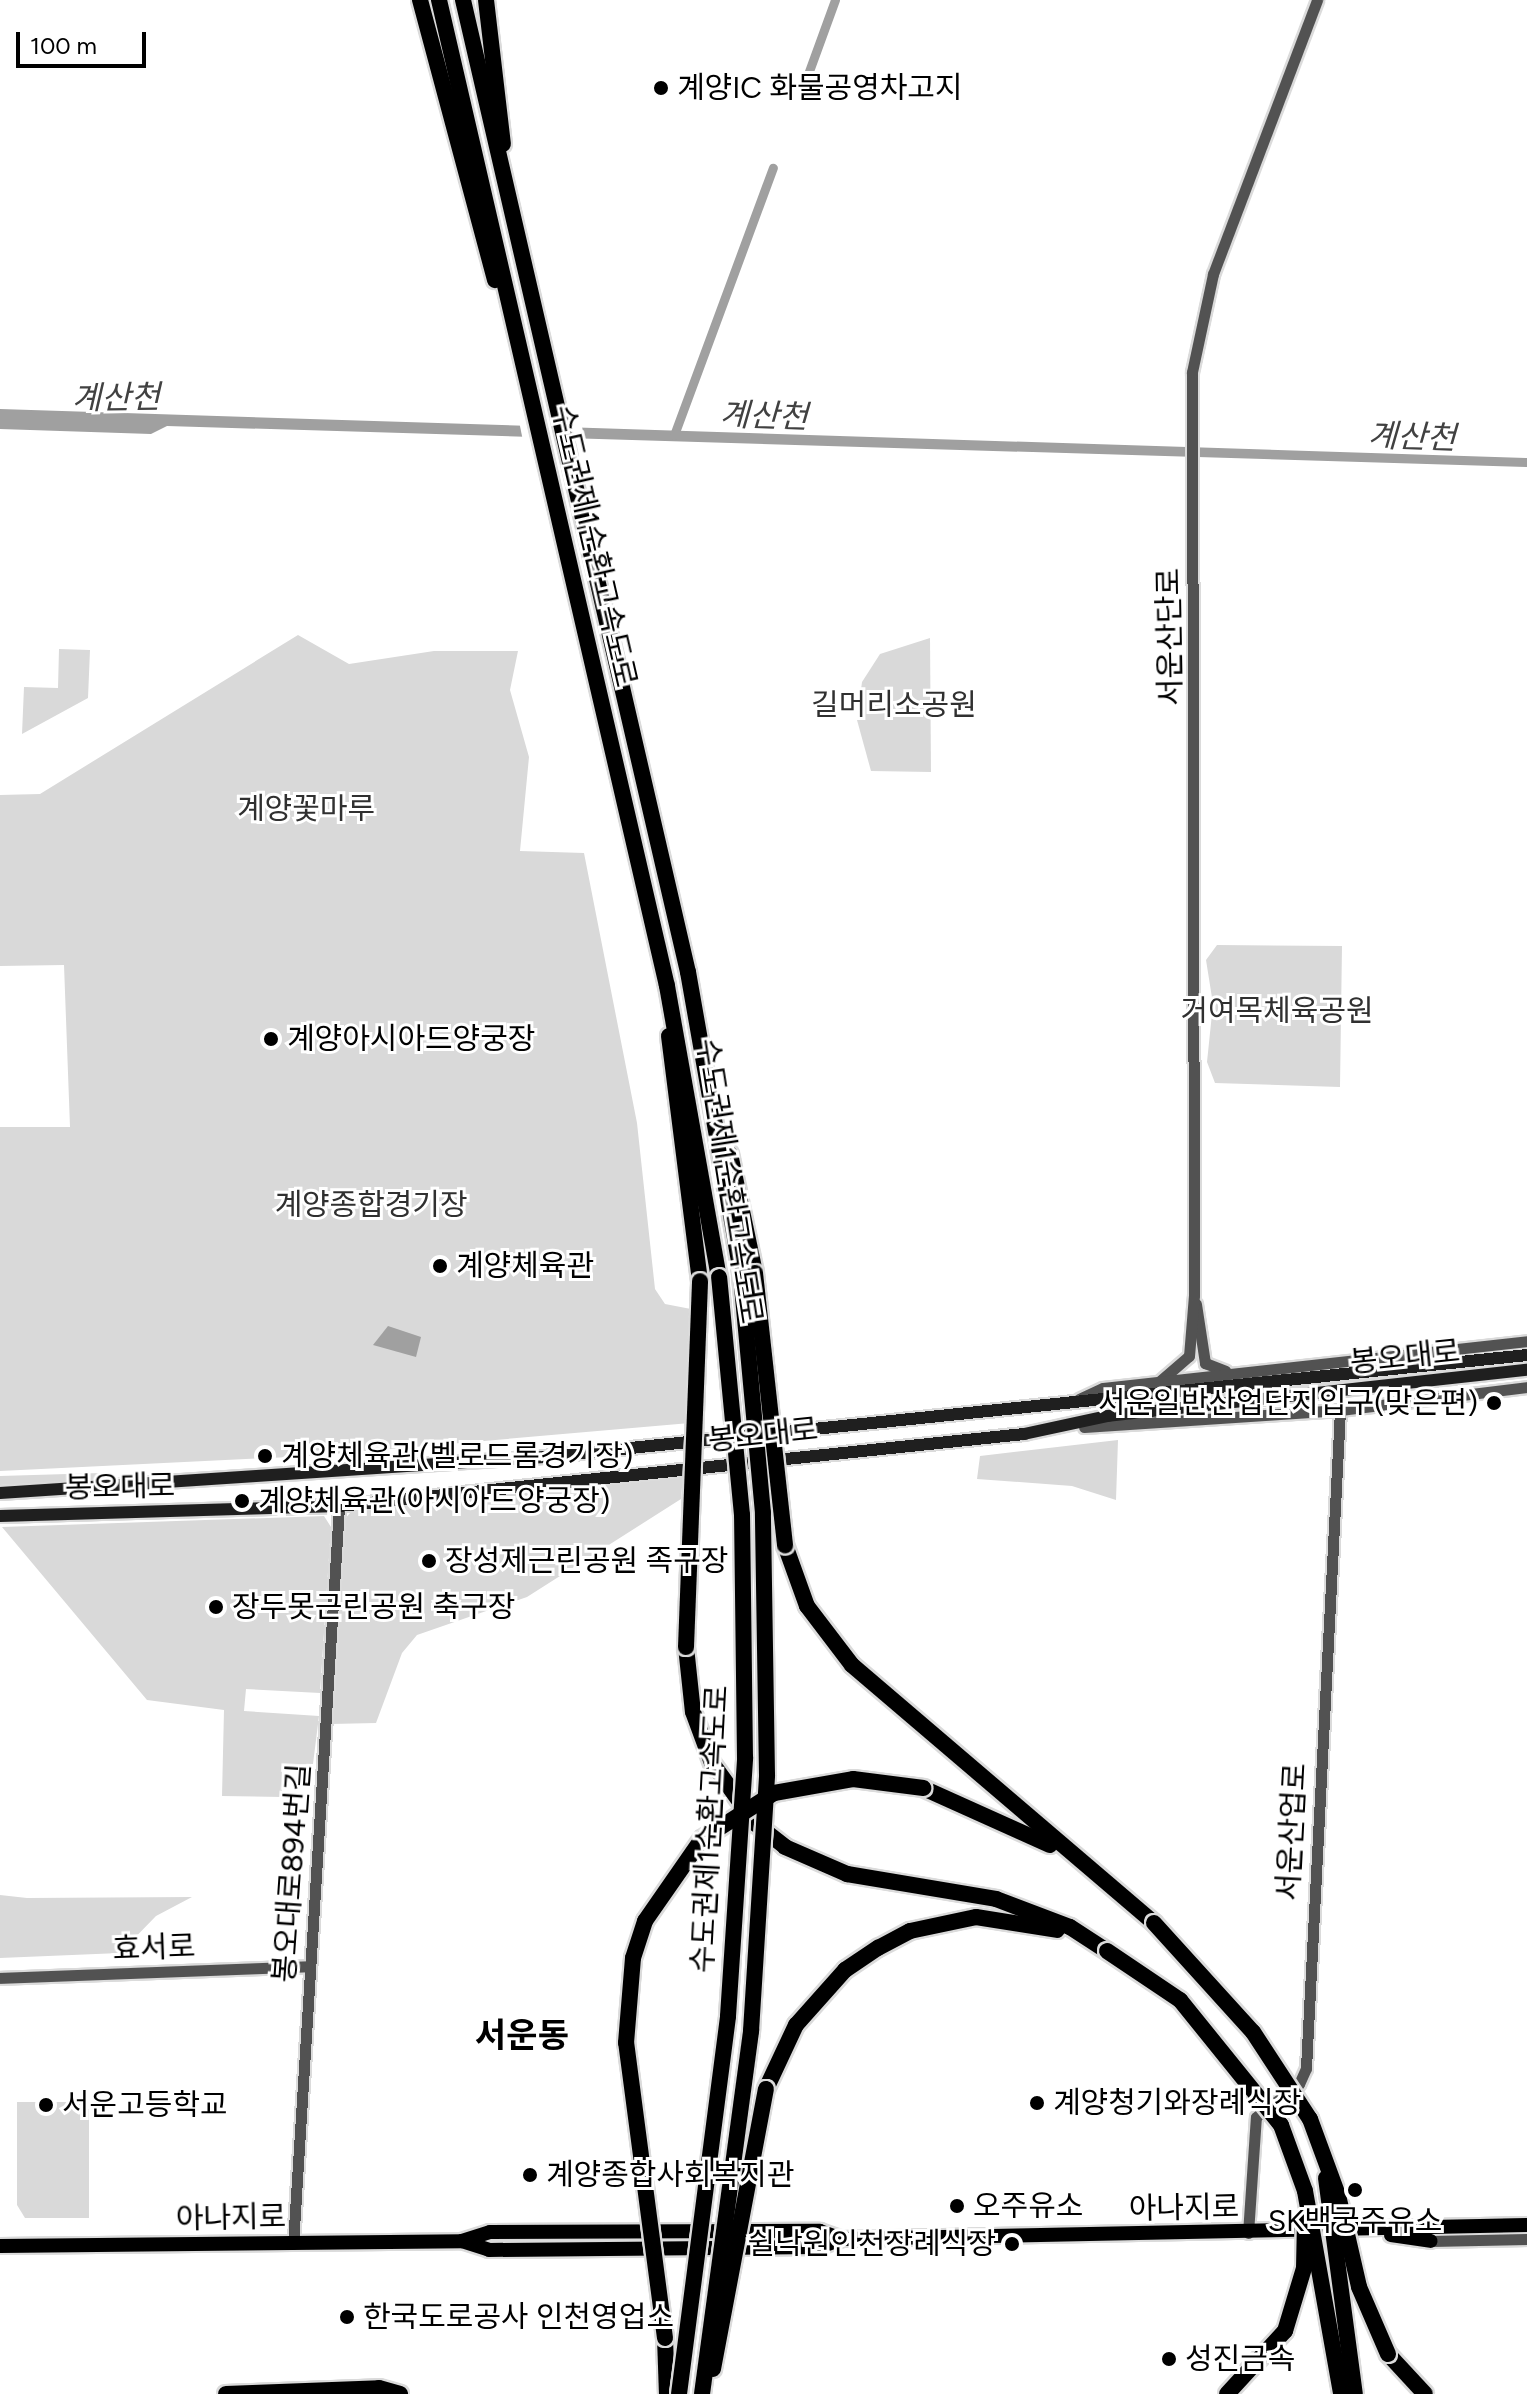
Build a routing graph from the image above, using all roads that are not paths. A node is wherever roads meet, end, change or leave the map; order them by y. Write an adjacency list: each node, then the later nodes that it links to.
1 (420, 0): 7 (highway)
2 (439, 0): 7 (highway, 수도권제1순환고속도로)
3 (463, 0): 6 (highway, 수도권제1순환고속도로)
4 (486, 0): 6 (highway)
5 (1317, 0): 10 (street, 서운산단로)
6 (503, 173): 9 (highway, 수도권제1순환고속도로)
7 (513, 326): 8 (highway, 수도권제1순환고속도로)
8 (667, 986): 26 (highway, bridge); 41 (highway, 수도권제1순환고속도로, bridge)
9 (748, 1274): 25 (highway, bridge); 42 (highway, 수도권제1순환고속도로, bridge)
10 (1194, 1295): 14 (street, 서운산단로); 15 (street, 서운산단로)
11 (1527, 1341): 14 (street)
12 (1527, 1355): 17 (main road, 봉오대로)
13 (1527, 1370): 19 (main road, 봉오대로)
14 (1229, 1372): 15 (street)
15 (1160, 1381): 17 (street)
16 (1527, 1387): 18 (street)
17 (1079, 1399): 20 (main road, 봉오대로)
18 (1340, 1410): 19 (street); 33 (street, 서운산업로)
19 (1084, 1427): 21 (main road, 봉오대로)
20 (776, 1429): 21 (main road); 22 (main road, 봉오대로)
21 (780, 1460): 23 (main road, 봉오대로)
22 (0, 1493)
23 (339, 1506): 24 (main road, 봉오대로); 27 (street, 봉오대로894번길)
24 (0, 1516)
25 (1154, 1923): 29 (highway, bridge); 40 (highway, bridge)
26 (1107, 1951): 30 (highway, bridge); 42 (highway, bridge)
27 (310, 1966): 28 (street, 효서로); 36 (street, 봉오대로894번길)
28 (0, 1978)
29 (1324, 2154): 45 (highway, bridge); 46 (highway, bridge)
30 (1305, 2191): 43 (highway, bridge); 44 (highway, bridge)
31 (1527, 2225): 32 (main road, 아나지로)
32 (1359, 2229): 33 (main road, 아나지로); 35 (main road)
33 (1248, 2233): 36 (main road, 아나지로)
34 (1527, 2239): 35 (street)
35 (1431, 2241)
36 (293, 2244): 37 (main road, 아나지로)
37 (0, 2246)
38 (226, 2394): 39 (highway)
39 (400, 2394)
40 (667, 2394)
41 (679, 2394)
42 (704, 2394)
43 (1227, 2394)
44 (1341, 2394)
45 (1355, 2394)
46 (1425, 2394)

